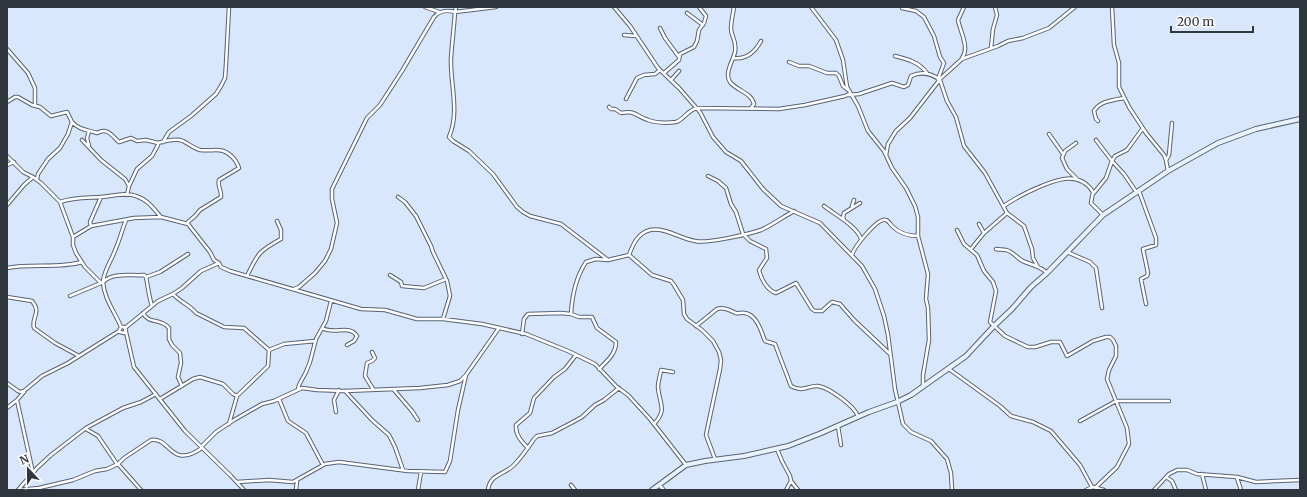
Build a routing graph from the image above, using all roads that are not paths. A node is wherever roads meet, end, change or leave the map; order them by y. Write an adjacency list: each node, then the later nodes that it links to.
1 (229, 7): 53 (street)
2 (425, 7): 14 (street)
3 (456, 7): 15 (street)
4 (496, 7): 15 (street)
5 (614, 7): 20 (street)
6 (699, 7): 17 (street)
7 (734, 7): 26 (street)
8 (811, 7): 36 (street)
9 (964, 7): 27 (street)
10 (994, 7): 22 (street)
11 (1075, 7): 22 (street)
12 (1112, 7): 38 (street)
13 (902, 8): 34 (street)
14 (440, 12): 15 (street); 115 (street)
15 (455, 12): 104 (street)
16 (687, 13): 17 (street)
17 (703, 25): 25 (street)
18 (660, 28): 25 (street)
19 (624, 35): 20 (street)
20 (636, 36): 30 (street)
21 (761, 41): 26 (street)
22 (991, 48): 27 (street)
23 (7, 49): 40 (street)
24 (895, 56): 33 (street)
25 (679, 57): 28 (street); 32 (street)
26 (733, 58): 43 (street)
27 (962, 58): 34 (street)
28 (683, 60)
29 (789, 62): 36 (street)
30 (660, 70): 32 (street); 37 (street)
31 (679, 71): 35 (street)
32 (664, 73): 35 (street)
33 (927, 73): 34 (street); 36 (street)
34 (939, 79): 58 (street); 80 (street)
35 (671, 80): 42 (street)
36 (849, 93): 43 (street); 58 (street)
37 (626, 98)
38 (1124, 98): 45 (street); 48 (street)
39 (7, 102): 40 (street)
40 (35, 106): 46 (street)
41 (609, 107): 42 (street)
42 (696, 108): 43 (street); 82 (street)
43 (751, 108)
44 (1300, 119): 64 (main road)
45 (1098, 121)
46 (72, 122): 49 (street); 67 (street)
47 (1172, 123): 60 (street)
48 (1143, 128): 60 (street); 61 (street)
49 (89, 131): 54 (street); 56 (street)
50 (1049, 134): 57 (street)
51 (82, 140): 56 (street)
52 (1096, 140): 61 (street)
53 (163, 142): 54 (street); 89 (street)
54 (158, 143): 69 (street)
55 (1076, 143): 57 (street)
56 (90, 147): 69 (street)
57 (1063, 154): 68 (street)
58 (886, 155): 95 (street)
59 (7, 156): 62 (street)
60 (1166, 160): 64 (street)
61 (1112, 161): 70 (street); 71 (street)
62 (14, 162): 63 (street); 65 (street)
63 (7, 165)
64 (1168, 171): 70 (main road)
65 (33, 176): 67 (street); 78 (street)
66 (708, 176): 94 (street)
67 (37, 180): 76 (street)
68 (1080, 181): 71 (street); 80 (street)
69 (129, 186): 72 (street)
70 (1138, 192): 84 (main road); 120 (street)
71 (1093, 194): 84 (street)
72 (127, 195): 73 (street); 85 (street)
73 (101, 197): 76 (street); 91 (street)
74 (398, 197): 113 (street)
75 (854, 200): 81 (street)
76 (60, 202): 96 (street)
77 (860, 202): 81 (street)
78 (7, 205)
79 (824, 206): 88 (street)
80 (1004, 206): 83 (street)
81 (852, 207): 88 (street)
82 (794, 211): 94 (street); 103 (street)
83 (1007, 214): 93 (street); 107 (street)
84 (1102, 215): 100 (main road)
85 (161, 217): 86 (street); 89 (street)
86 (126, 220): 91 (street); 114 (street)
87 (277, 221): 112 (street)
88 (845, 221): 97 (street)
89 (188, 224): 106 (street)
90 (979, 224): 93 (street)
91 (91, 226): 96 (street)
92 (957, 230): 98 (street)
93 (984, 233): 98 (street)
94 (743, 234): 102 (street); 138 (street)
95 (918, 236): 97 (street); 147 (street)
96 (73, 238): 105 (street)
97 (861, 240): 103 (street)
98 (972, 249): 127 (street)
99 (996, 249): 107 (street)
100 (1067, 252): 109 (main road); 122 (street)
101 (188, 254): 111 (street)
102 (629, 255): 104 (street); 126 (street)
103 (852, 255): 138 (street)
104 (608, 260): 124 (street)
105 (82, 262): 108 (street); 114 (street)
106 (218, 263): 112 (street); 116 (street)
107 (1038, 267): 109 (street)
108 (7, 268)
109 (1047, 273): 127 (main road)
110 (390, 275): 113 (street)
111 (144, 276): 114 (street); 121 (street)
112 (247, 276): 115 (street)
113 (446, 279): 125 (street)
114 (102, 282): 117 (street); 128 (street)
115 (293, 290): 119 (street)
116 (173, 294): 121 (street); 136 (street)
117 (70, 296)
118 (7, 297): 140 (street)
119 (332, 301): 125 (street); 129 (street)
120 (1146, 304)
121 (152, 306): 123 (street)
122 (1102, 308)
123 (143, 313): 128 (street); 146 (street)
124 (571, 314): 133 (street); 141 (street)
125 (443, 319): 130 (street)
126 (696, 326): 165 (street); 176 (street)
127 (994, 326): 142 (main road); 160 (street)
128 (123, 328): 131 (street); 132 (street)
129 (322, 328): 134 (street); 135 (street)
130 (499, 328): 133 (street); 144 (street)
131 (120, 331): 132 (street); 140 (street)
132 (126, 332): 155 (street)
133 (522, 334): 139 (street)
134 (315, 341): 136 (street); 149 (street)
135 (347, 345)
136 (269, 350): 156 (street)
137 (372, 352): 150 (street)
138 (891, 354): 162 (street)
139 (576, 355): 141 (street); 174 (street)
140 (79, 356): 153 (street)
141 (599, 369): 148 (street)
142 (949, 369): 147 (main road); 192 (street)
143 (673, 372): 169 (street)
144 (466, 375): 151 (street); 181 (street)
145 (7, 383): 153 (street)
146 (182, 386): 156 (street); 158 (street)
147 (923, 387): 162 (main road)
148 (619, 388): 169 (street); 174 (street)
149 (298, 389): 152 (street); 157 (street)
150 (373, 389): 151 (street); 154 (street)
151 (394, 389): 166 (street)
152 (339, 390): 154 (street); 164 (street)
153 (24, 391): 159 (street)
154 (345, 391): 180 (street)
155 (156, 394): 158 (street); 171 (street)
156 (237, 396): 168 (street)
157 (279, 398): 168 (street); 178 (street)
158 (160, 399): 173 (street)
159 (17, 400): 163 (street); 182 (street)
160 (1116, 401): 161 (street); 167 (street); 192 (street)
161 (1169, 401)
162 (897, 402): 165 (main road); 204 (street)
163 (7, 408)
164 (336, 412)
165 (858, 416): 170 (main road)
166 (418, 420)
167 (1080, 421)
168 (230, 424): 173 (street)
169 (654, 424): 179 (street)
170 (838, 425): 172 (street); 175 (main road)
171 (86, 428): 177 (street); 182 (street)
172 (841, 445)
173 (202, 447): 177 (street); 189 (street)
174 (528, 448): 198 (street)
175 (778, 449): 176 (main road); 188 (street)
176 (715, 460): 179 (main road)
177 (118, 464): 193 (street); 194 (street)
178 (323, 465): 180 (street); 187 (street)
179 (686, 465): 191 (main road)
180 (404, 471): 181 (street)
181 (421, 472): 197 (street)
182 (33, 473): 193 (street)
183 (1202, 474): 184 (street); 185 (street); 209 (street)
184 (1166, 477): 207 (street); 208 (street)
185 (1237, 477): 186 (street); 210 (street)
186 (1300, 480)
187 (297, 481): 189 (street); 196 (street)
188 (791, 481): 202 (street); 203 (street)
189 (237, 482): 195 (street)
190 (571, 485): 199 (street)
191 (658, 485): 200 (main road); 201 (street)
192 (1094, 487): 205 (street); 206 (street)
193 (23, 490)
194 (141, 490)
195 (244, 490)
196 (296, 490)
197 (418, 490)
198 (488, 490)
199 (575, 490)
200 (652, 490)
201 (664, 490)
202 (786, 490)
203 (798, 490)
204 (952, 490)
205 (1086, 490)
206 (1104, 490)
207 (1154, 490)
208 (1176, 490)
209 (1206, 490)
210 (1242, 490)

